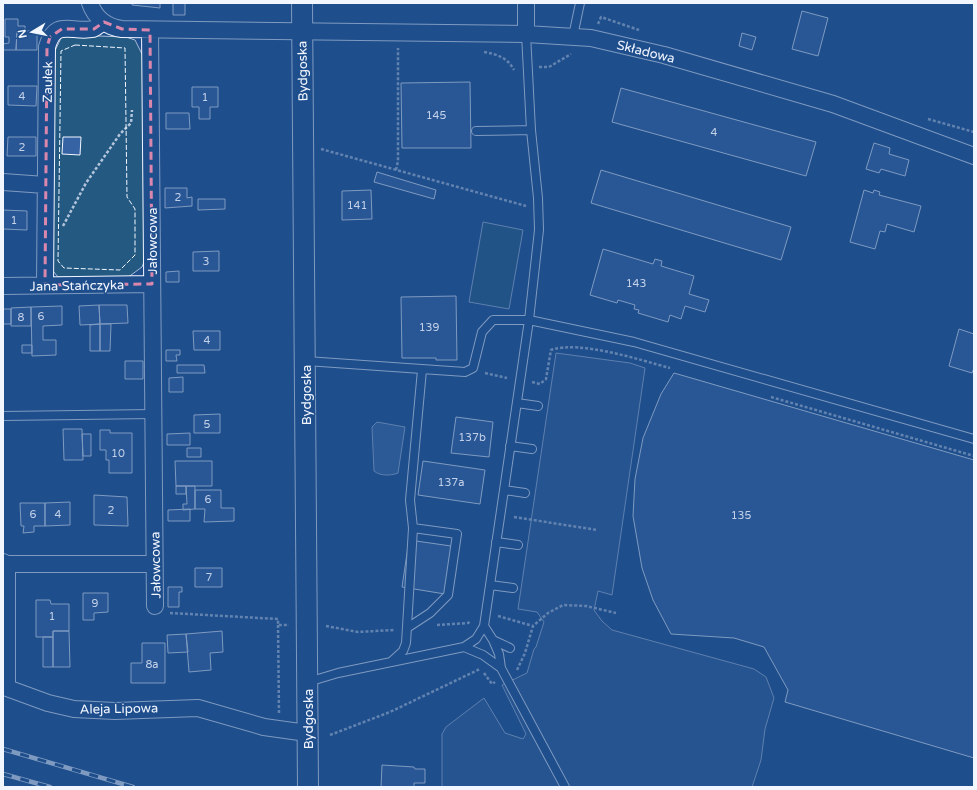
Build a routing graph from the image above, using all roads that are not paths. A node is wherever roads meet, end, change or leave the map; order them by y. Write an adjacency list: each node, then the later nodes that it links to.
1 (90, 3): 5 (street)
2 (302, 3): 7 (street, Bydgoska)
3 (526, 3): 8 (street)
4 (580, 3): 9 (lane)
5 (104, 22): 6 (street); 14 (street, Zaułek)
6 (150, 30): 7 (street); 15 (street, Jałowcowa)
7 (302, 32): 8 (street, Składowa); 19 (street, Bydgoska)
8 (526, 34): 9 (street, Składowa); 10 (lane)
9 (574, 36): 12 (street, Składowa)
10 (531, 130): 11 (lane); 18 (lane)
11 (476, 131)
12 (974, 156)
13 (3, 182): 14 (street)
14 (45, 185): 16 (street, Zaułek)
15 (152, 284): 16 (street, Jana Stańczyka); 23 (street, Jałowcowa)
16 (45, 285): 17 (street, Jana Stańczyka)
17 (3, 286)
18 (529, 320): 20 (lane); 21 (lane); 25 (lane)
19 (306, 361): 20 (lane); 47 (street, Bydgoska)
20 (422, 370): 30 (lane)
21 (517, 403): 22 (lane); 26 (lane)
22 (538, 406)
23 (153, 414): 24 (lane); 34 (street, Jałowcowa)
24 (3, 416)
25 (974, 439)
26 (510, 446): 27 (lane); 28 (lane)
27 (532, 449)
28 (504, 490): 29 (lane); 31 (lane)
29 (525, 493)
30 (413, 528): 39 (lane); 39 (lane)
31 (496, 542): 32 (lane); 35 (lane)
32 (518, 545)
33 (5, 563): 34 (street, Aleja Lipowa); 48 (street, Aleja Lipowa)
34 (154, 564): 37 (street, Jałowcowa)
35 (490, 585): 36 (lane); 38 (lane)
36 (513, 588)
37 (155, 606)
38 (484, 626): 40 (lane); 42 (lane)
39 (407, 628): 41 (lane)
40 (493, 640): 43 (lane); 46 (lane)
41 (406, 642): 44 (lane); 45 (lane)
42 (464, 647): 44 (lane); 46 (lane)
43 (510, 648)
44 (425, 655): 45 (lane)
45 (389, 662): 47 (lane)
46 (501, 668): 51 (lane)
47 (308, 682): 49 (street, Bydgoska)
48 (5, 687): 49 (street, Aleja Lipowa)
49 (307, 733): 50 (street, Bydgoska)
50 (308, 787)
51 (565, 787)

